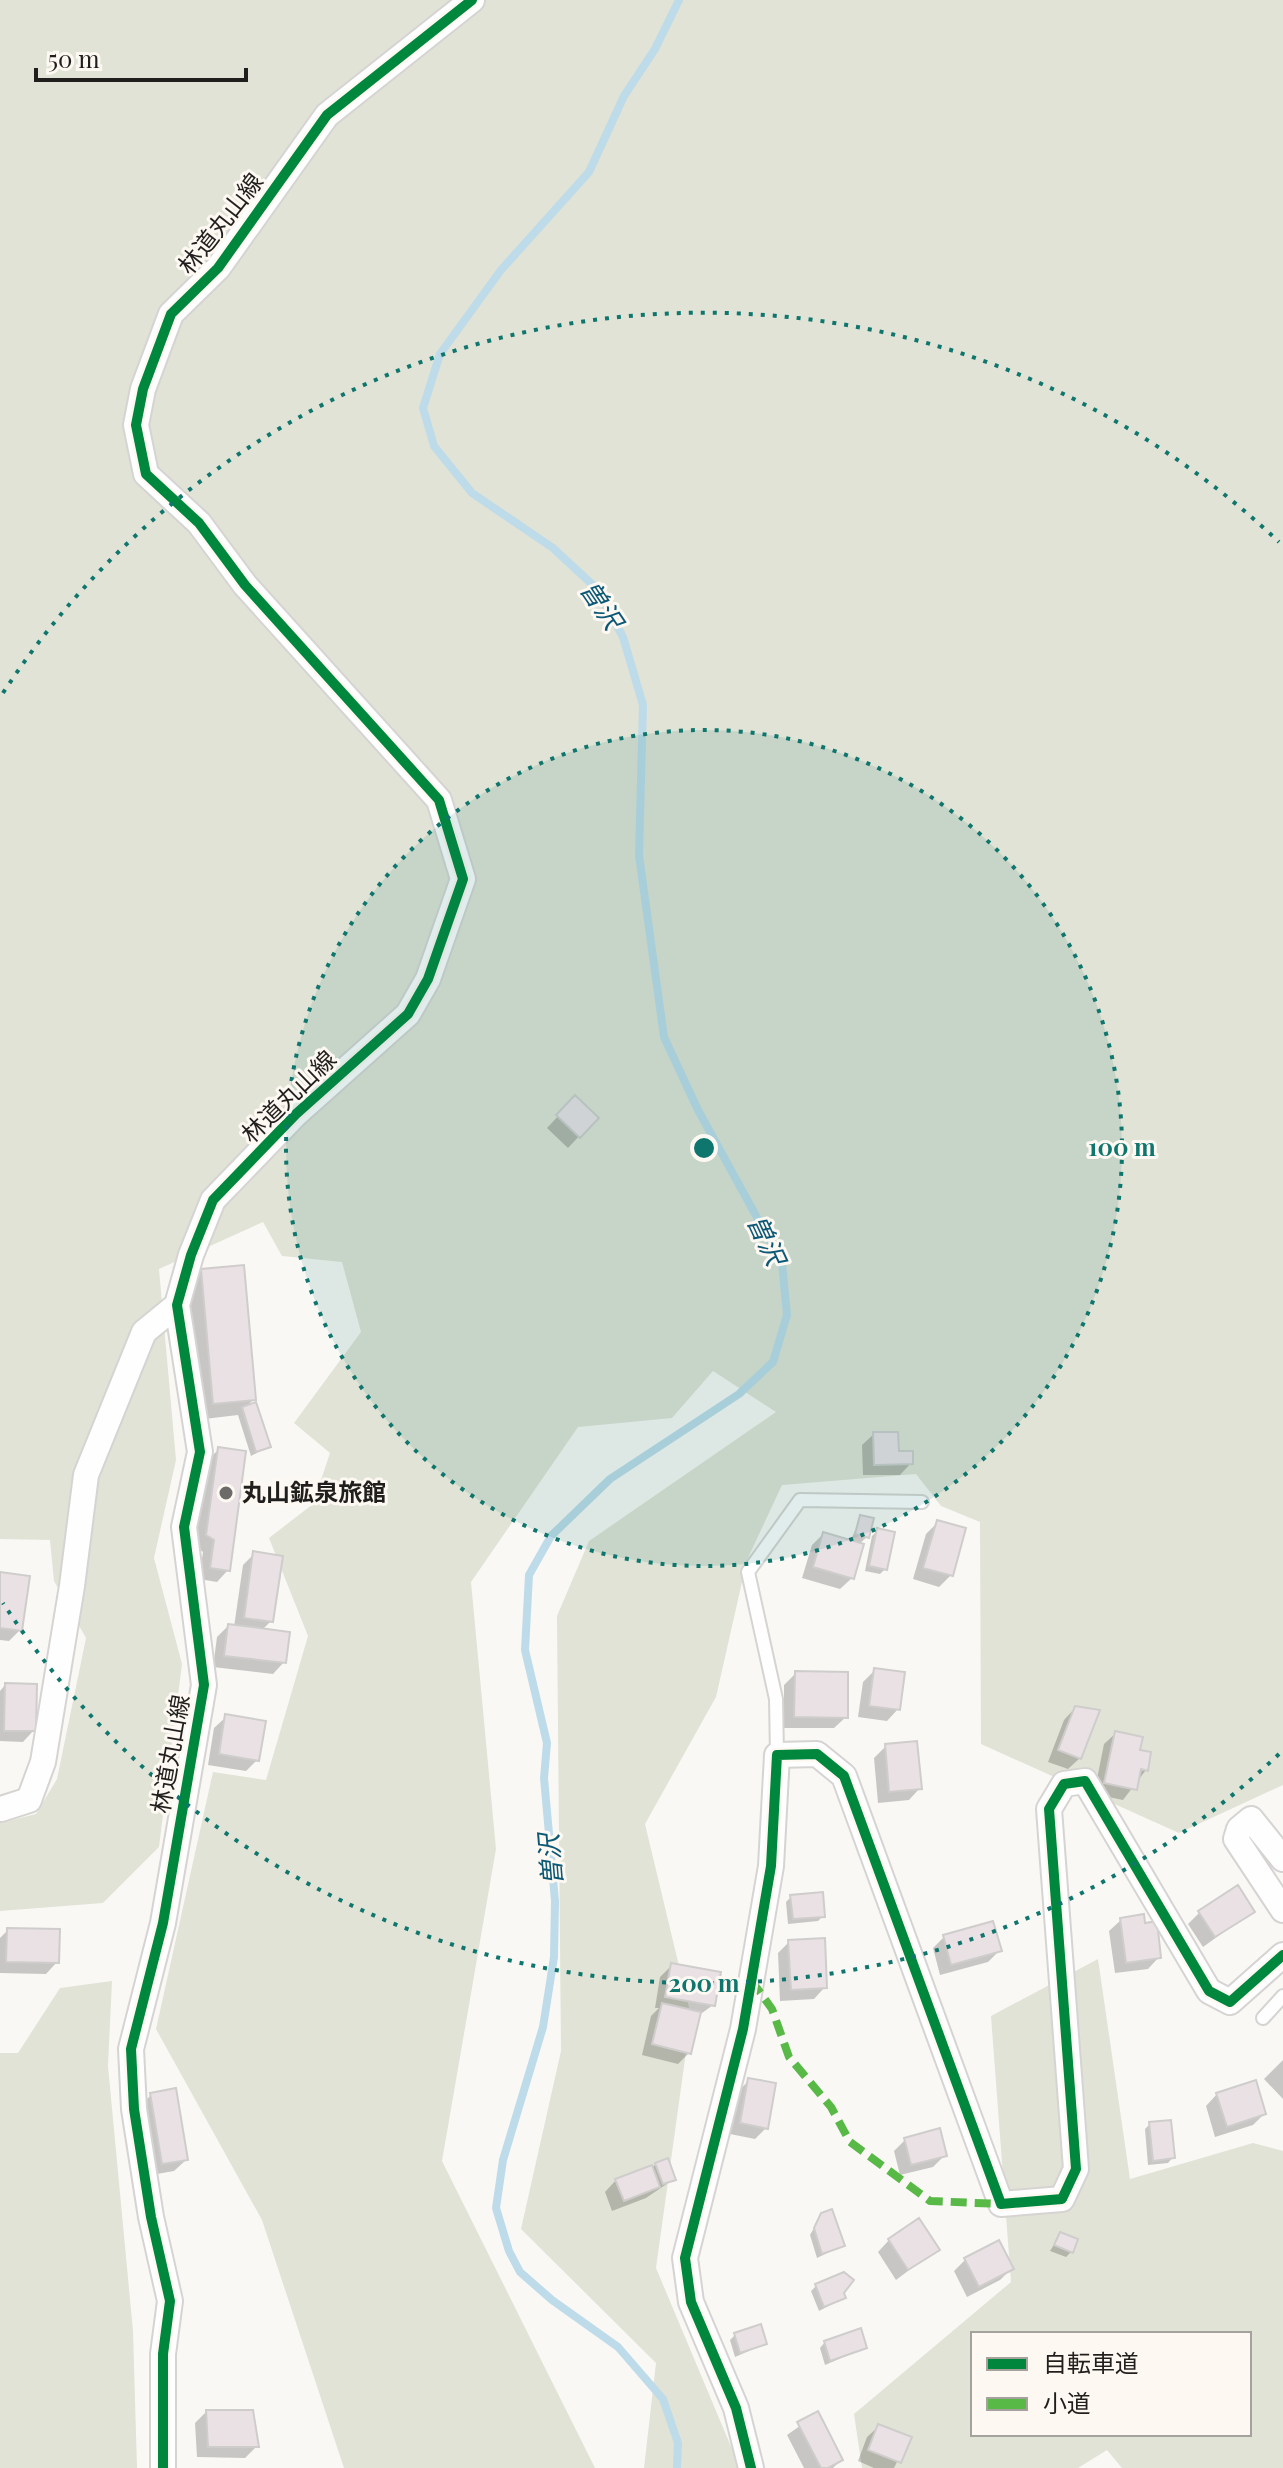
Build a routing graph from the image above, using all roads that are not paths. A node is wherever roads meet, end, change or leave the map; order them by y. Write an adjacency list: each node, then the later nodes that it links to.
1 (472, 0): 2 (street, 林道丸山線)
2 (177, 1305): 5 (street); 11 (street, 林道丸山線)
3 (922, 1502): 4 (lane)
4 (777, 1755): 8 (street); 12 (street)
5 (1, 1809)
6 (1283, 1859): 7 (street)
7 (1283, 1910)
8 (1283, 1955)
9 (1283, 1996): 10 (lane)
10 (1263, 2018)
11 (163, 2468)
12 (751, 2468)

